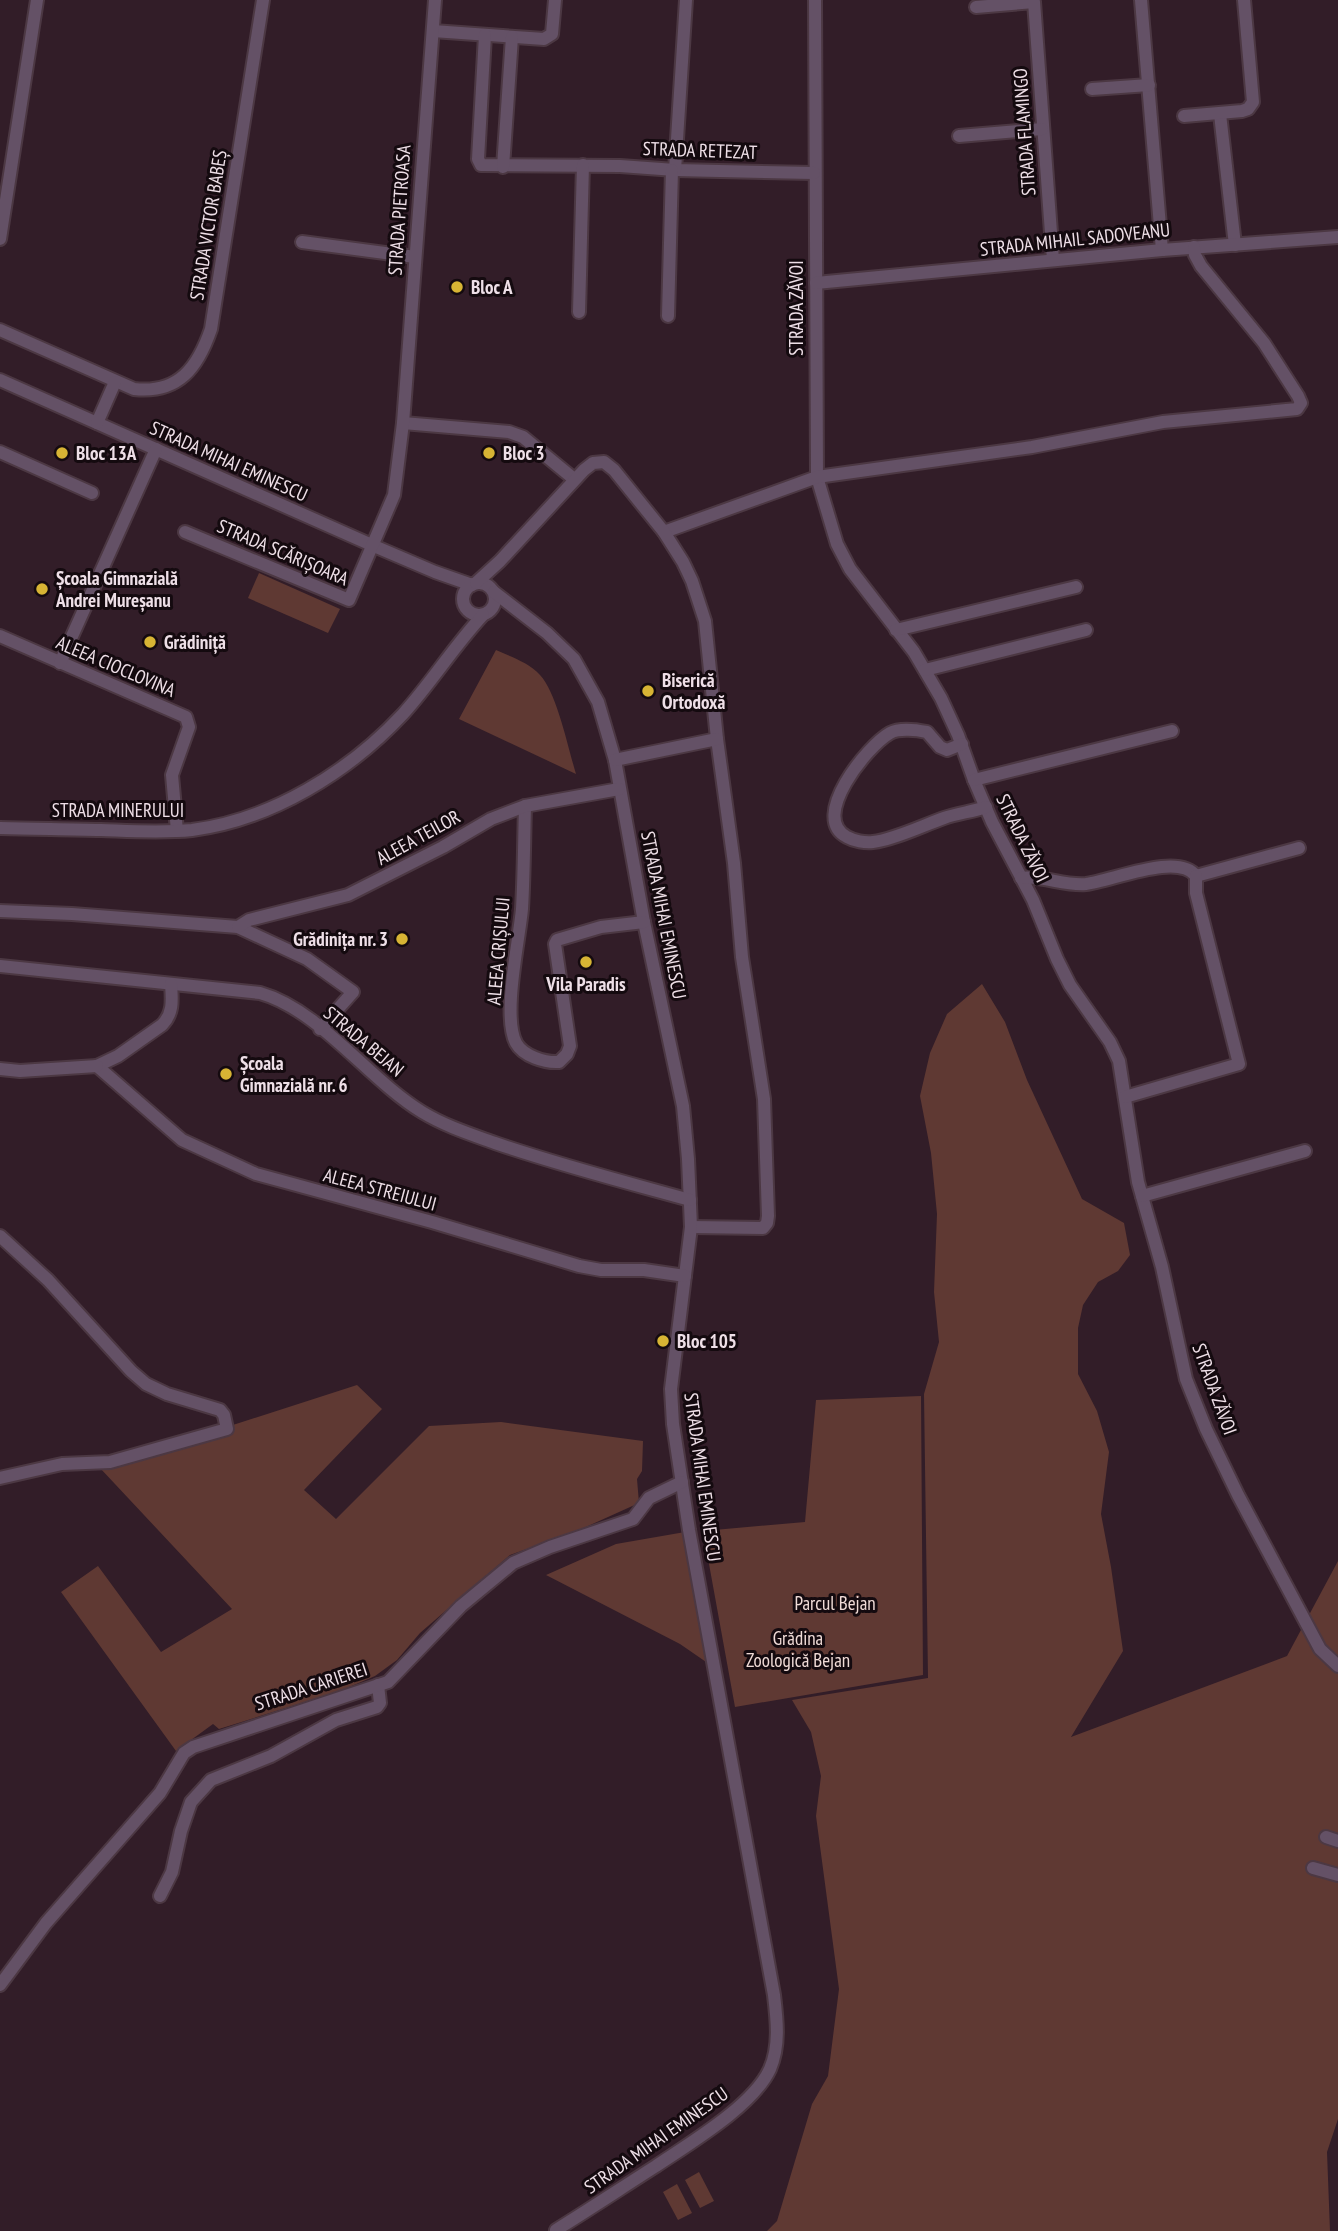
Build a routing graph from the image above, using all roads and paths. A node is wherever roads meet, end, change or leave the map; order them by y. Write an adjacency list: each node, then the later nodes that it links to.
1 (37, 0): 24 (street)
2 (263, 0): 36 (street, STRADA VICTOR BABEȘ)
3 (435, 0): 10 (street, STRADA PIETROASA)
4 (555, 0): 12 (street)
5 (686, 0): 21 (street)
6 (814, 0): 22 (street, STRADA ZĂVOI)
7 (1141, 0): 13 (street)
8 (1244, 0): 15 (street)
9 (976, 8): 17 (street, STRADA FLAMINGO)
10 (433, 31): 11 (street); 29 (street, STRADA PIETROASA)
11 (485, 35): 12 (street); 20 (street)
12 (512, 37): 20 (street)
13 (1149, 85): 14 (street); 28 (street)
14 (1092, 89)
15 (1220, 114): 16 (street); 26 (street)
16 (1184, 116)
17 (1042, 130): 18 (street); 30 (street, STRADA FLAMINGO)
18 (959, 136)
19 (583, 165): 20 (street, STRADA RETEZAT); 21 (street, STRADA RETEZAT); 32 (street)
20 (503, 167)
21 (674, 170): 22 (street, STRADA RETEZAT); 33 (street)
22 (814, 173): 31 (street, STRADA ZĂVOI)
23 (1338, 237): 26 (street, STRADA MIHAIL SADOVEANU)
24 (0, 239)
25 (302, 242): 29 (street)
26 (1235, 245): 27 (street, STRADA MIHAIL SADOVEANU)
27 (1194, 247): 28 (street, STRADA MIHAIL SADOVEANU); 41 (street)
28 (1163, 250): 30 (street, STRADA MIHAIL SADOVEANU)
29 (415, 257): 38 (street, STRADA PIETROASA)
30 (1053, 260): 31 (street, STRADA MIHAIL SADOVEANU)
31 (816, 283): 41 (street, STRADA ZĂVOI)
32 (579, 312)
33 (668, 316)
34 (0, 330): 36 (street, STRADA VICTOR BABEȘ)
35 (0, 380): 37 (street, STRADA MIHAI EMINESCU)
36 (115, 382): 37 (street)
37 (97, 423): 39 (street, STRADA MIHAI EMINESCU)
38 (403, 423): 42 (street); 46 (street, STRADA PIETROASA)
39 (156, 449): 46 (street, STRADA MIHAI EMINESCU); 59 (street)
40 (0, 452): 43 (street)
41 (817, 477): 45 (street); 55 (street, STRADA ZĂVOI)
42 (574, 479): 45 (street); 47 (street)
43 (92, 493)
44 (185, 532): 46 (street, STRADA SCĂRIȘOARA)
45 (664, 532): 62 (street)
46 (374, 546): 48 (street, STRADA MIHAI EMINESCU)
47 (500, 561): 49 (street); 51 (street, STRADA MINERULUI)
48 (444, 576): 49 (street, STRADA MIHAI EMINESCU); 52 (street, STRADA MIHAI EMINESCU)
49 (474, 584): 51 (street); 52 (street)
50 (1076, 587): 55 (street)
51 (493, 590): 53 (street, STRADA MIHAI EMINESCU); 54 (street, STRADA MINERULUI)
52 (463, 602): 54 (street); 58 (street)
53 (520, 613): 54 (street); 64 (street, STRADA MIHAI EMINESCU)
54 (486, 614): 58 (street, STRADA MINERULUI)
55 (897, 630): 60 (street, STRADA ZĂVOI)
56 (1086, 630): 60 (street)
57 (0, 636): 59 (street, ALEEA CIOCLOVINA)
58 (460, 639): 70 (street, STRADA MINERULUI)
59 (60, 663): 70 (street, ALEEA CIOCLOVINA)
60 (925, 670): 63 (street, STRADA ZĂVOI)
61 (1172, 731): 65 (street)
62 (717, 739): 64 (street); 86 (street)
63 (962, 744): 65 (street, STRADA ZĂVOI); 68 (street)
64 (615, 760): 66 (street, STRADA MIHAI EMINESCU)
65 (974, 780): 68 (street, STRADA ZĂVOI)
66 (619, 789): 67 (street, ALEEA TEILOR); 75 (street, STRADA MIHAI EMINESCU)
67 (525, 806): 75 (street, ALEEA CRIȘULUI); 76 (street, ALEEA TEILOR)
68 (986, 807): 73 (street, STRADA ZĂVOI)
69 (0, 828): 70 (street, STRADA MINERULUI)
70 (177, 831)
71 (1299, 848): 72 (street)
72 (1196, 876): 73 (street); 82 (street)
73 (1021, 878): 82 (street, STRADA ZĂVOI)
74 (0, 911): 76 (street, ALEEA TEILOR)
75 (644, 922): 85 (street, STRADA MIHAI EMINESCU)
76 (238, 927): 79 (street, ALEEA TEILOR)
77 (0, 966): 78 (street, STRADA BEJAN)
78 (171, 984): 79 (street, STRADA BEJAN); 80 (street)
79 (320, 1029): 85 (street, STRADA BEJAN)
80 (97, 1066): 81 (street); 88 (street, ALEEA STREIULUI)
81 (0, 1069)
82 (1125, 1097): 84 (street, STRADA ZĂVOI)
83 (1305, 1151): 84 (street)
84 (1142, 1196): 91 (street, STRADA ZĂVOI)
85 (690, 1200): 86 (street, STRADA MIHAI EMINESCU)
86 (691, 1227): 88 (street, STRADA MIHAI EMINESCU)
87 (0, 1237): 89 (street)
88 (685, 1276): 90 (street, STRADA MIHAI EMINESCU)
89 (0, 1478)
90 (682, 1482): 92 (street, STRADA CARIEREI); 97 (street, STRADA MIHAI EMINESCU)
91 (1338, 1666)
92 (378, 1685): 95 (street); 96 (street, STRADA CARIEREI)
93 (1313, 1868): 94 (street)
94 (1338, 1875)
95 (160, 1896)
96 (0, 1985)
97 (556, 2230)

